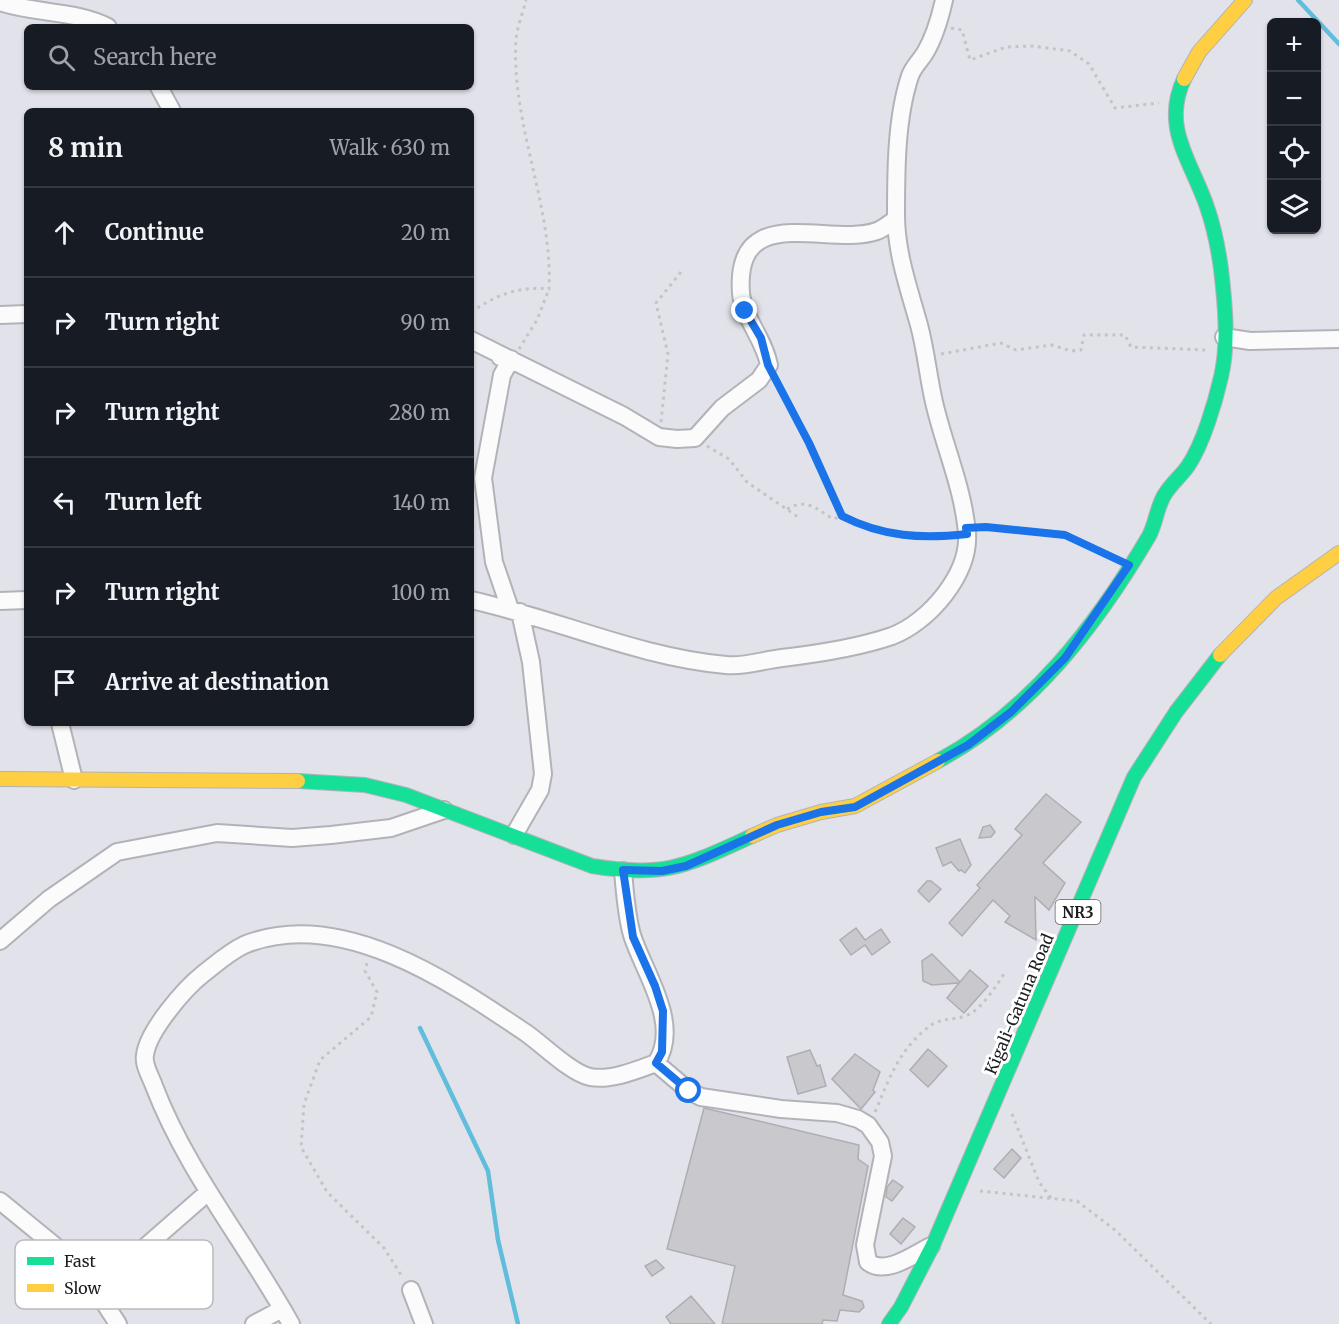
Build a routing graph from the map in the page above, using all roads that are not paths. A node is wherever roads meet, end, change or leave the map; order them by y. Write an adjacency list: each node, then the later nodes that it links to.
1 (944, 0): 7 (street)
2 (1245, 0): 12 (main road)
3 (0, 2): 4 (street)
4 (102, 24)
5 (161, 90): 6 (street)
6 (170, 108)
7 (896, 219): 14 (street); 19 (street)
8 (24, 314): 9 (street)
9 (0, 315)
10 (1339, 339): 12 (street)
11 (474, 341): 14 (street)
12 (1224, 344): 25 (main road)
13 (474, 352): 14 (street)
14 (511, 359): 19 (street)
15 (1339, 553): 32 (main road, Kigali-Gatuna Road / NR3)
16 (0, 601): 17 (street)
17 (24, 601)
18 (474, 601): 19 (street)
19 (515, 610): 24 (street)
20 (61, 726): 22 (street)
21 (0, 780): 22 (main road)
22 (74, 780): 23 (main road)
23 (444, 810): 24 (main road); 26 (street)
24 (514, 835): 25 (main road)
25 (623, 870): 27 (street)
26 (0, 940)
27 (656, 1063): 28 (street); 32 (street)
28 (207, 1193): 31 (street); 35 (street)
29 (0, 1201): 30 (street)
30 (48, 1240)
31 (153, 1240)
32 (933, 1245): 40 (main road, Kigali-Gatuna Road / NR3)
33 (411, 1290): 39 (street)
34 (108, 1309): 36 (street)
35 (282, 1309): 37 (street); 38 (street)
36 (118, 1324)
37 (254, 1324)
38 (291, 1324)
39 (424, 1324)
40 (889, 1324)

